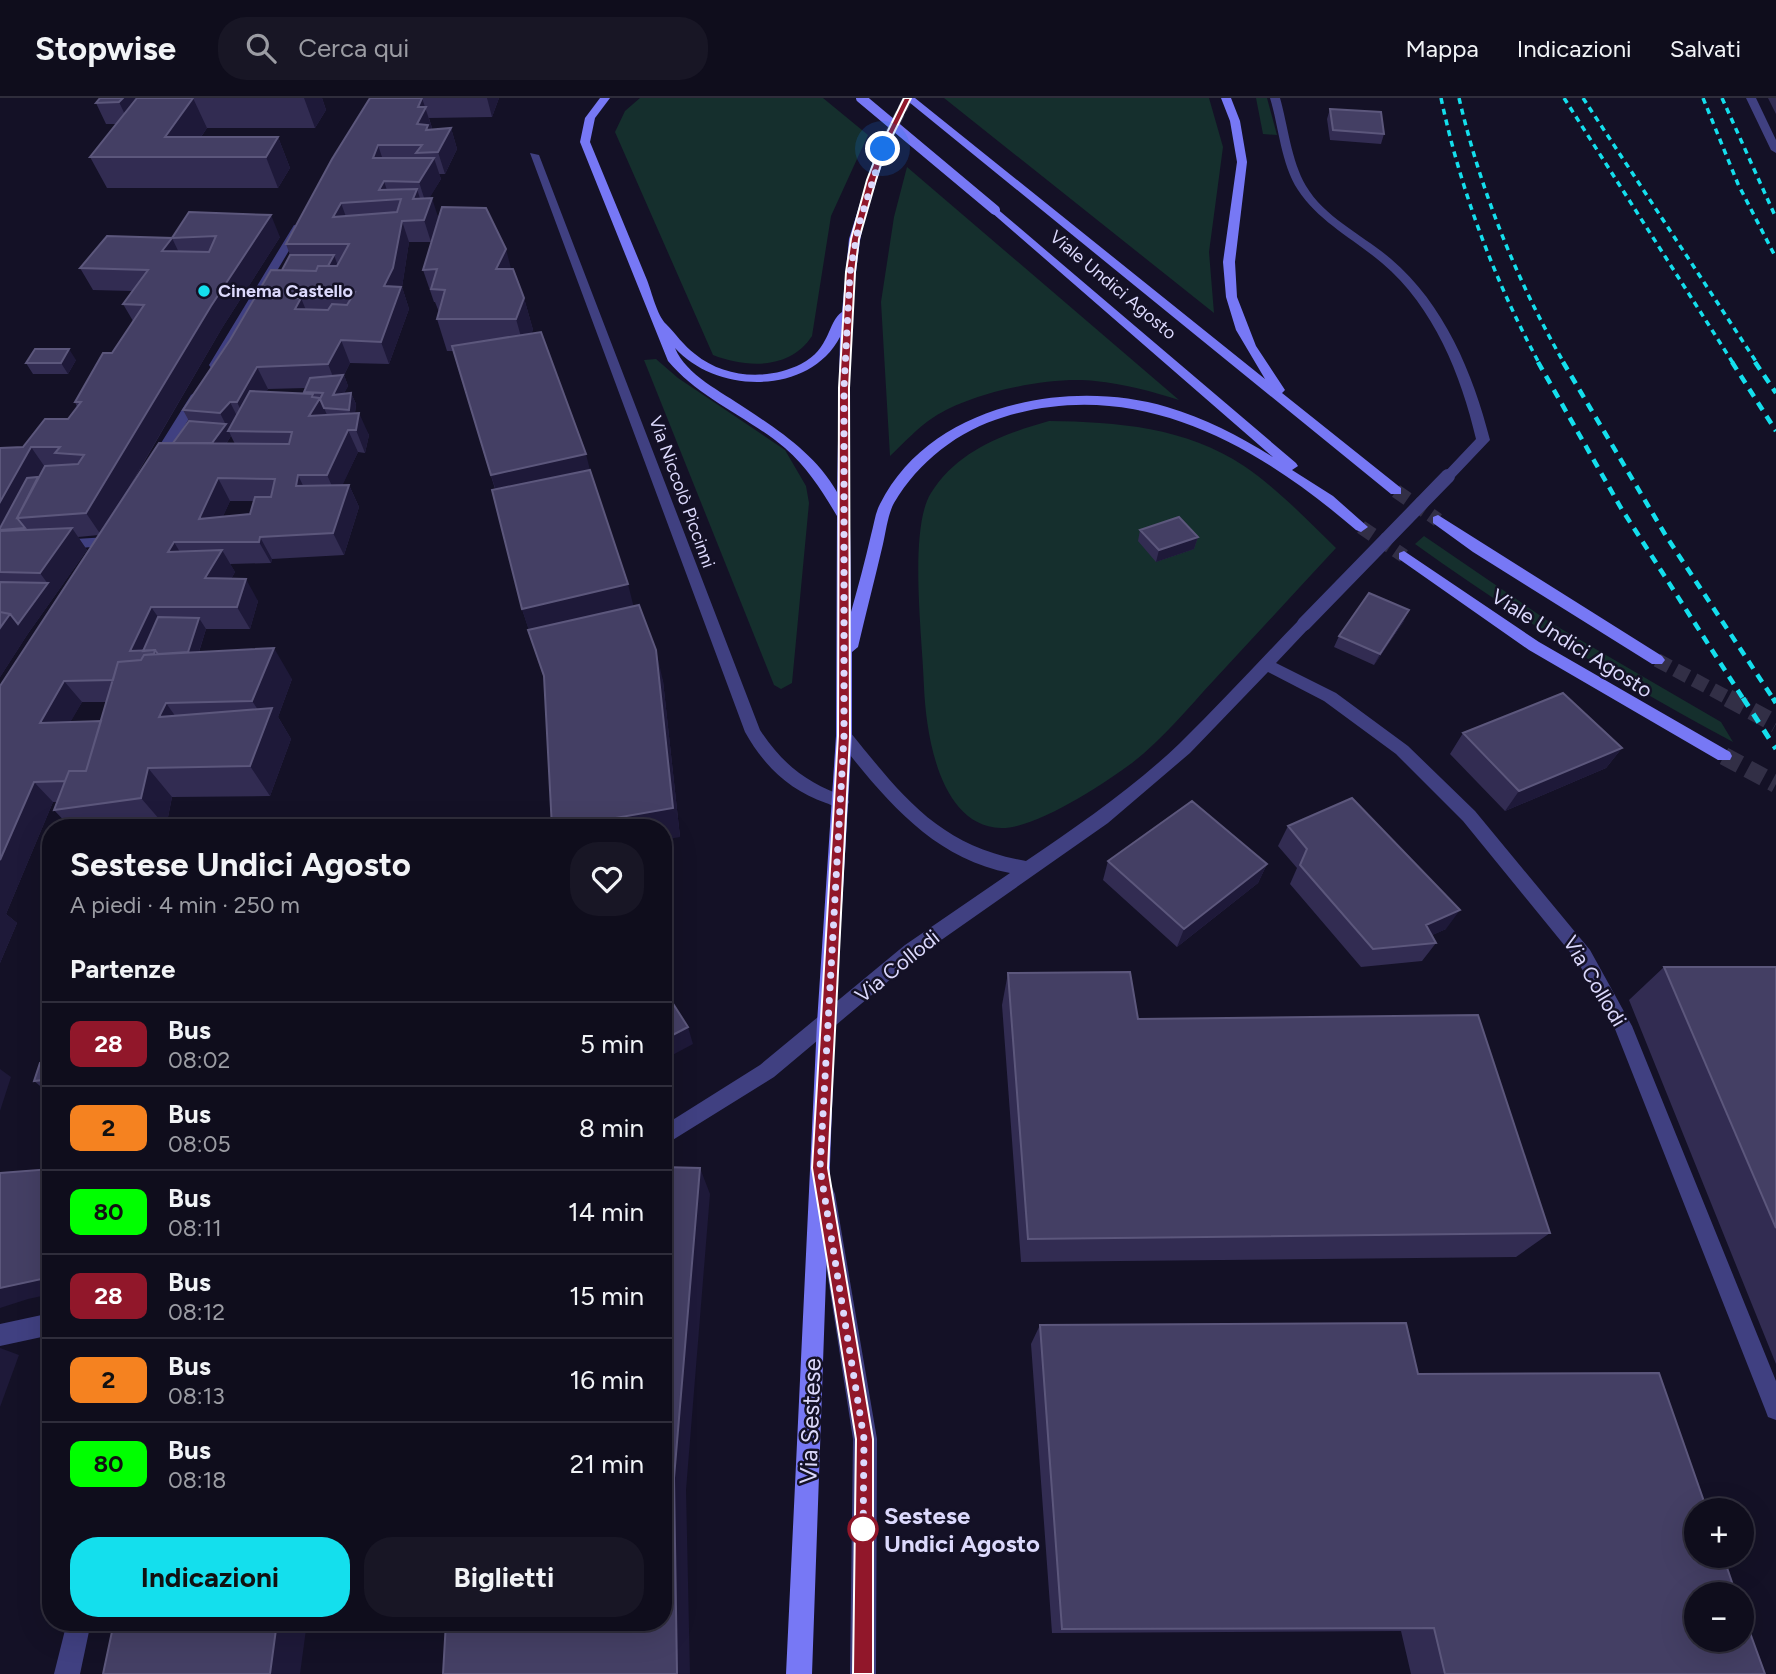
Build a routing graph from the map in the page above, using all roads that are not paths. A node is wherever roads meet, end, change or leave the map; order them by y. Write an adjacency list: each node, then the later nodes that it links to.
1 (605, 98): 12 (main road)
2 (861, 98): 16 (main road, Viale Undici Agosto, bridge)
3 (909, 98): 13 (main road, Viale Undici Agosto)
4 (1275, 98): 24 (street, Via Collodi, bridge)
5 (1751, 98): 8 (street)
6 (1227, 99): 13 (main road)
7 (883, 149): 11 (main road, Via Sestese)
8 (1776, 150)
9 (534, 155): 28 (street, Via Niccolò Piccinni)
10 (305, 215): 14 (street)
11 (848, 301): 12 (main road); 17 (main road, Via Sestese)
12 (659, 322): 17 (main road)
13 (1293, 410): 15 (main road, Viale Undici Agosto)
14 (150, 472)
15 (1396, 491)
16 (1336, 506): 19 (main road, Viale Undici Agosto); 25 (main road, Viale Undici Agosto)
17 (845, 518): 25 (main road, Via Sestese)
18 (1438, 520): 23 (main road, Viale Undici Agosto)
19 (1361, 527)
20 (108, 542): 21 (street)
21 (49, 545)
22 (1404, 556): 27 (main road, Viale Undici Agosto)
23 (1657, 660)
24 (1264, 663): 29 (street, Via Collodi); 35 (street, Via Collodi)
25 (843, 676): 26 (main road, Via Sestese)
26 (844, 736): 28 (main road, Via Sestese); 29 (street)
27 (1724, 756)
28 (841, 802): 30 (main road, Via Sestese)
29 (1028, 869): 30 (street, Via Collodi)
30 (826, 1023): 31 (street, Via Collodi); 32 (main road, Via Sestese)
31 (672, 1131)
32 (820, 1168): 38 (main road, Via Sestese); 39 (street, Via Sestese)
33 (42, 1326): 34 (street)
34 (0, 1335)
35 (1776, 1409)
36 (77, 1631): 37 (street)
37 (66, 1674)
38 (799, 1674)
39 (863, 1674)

